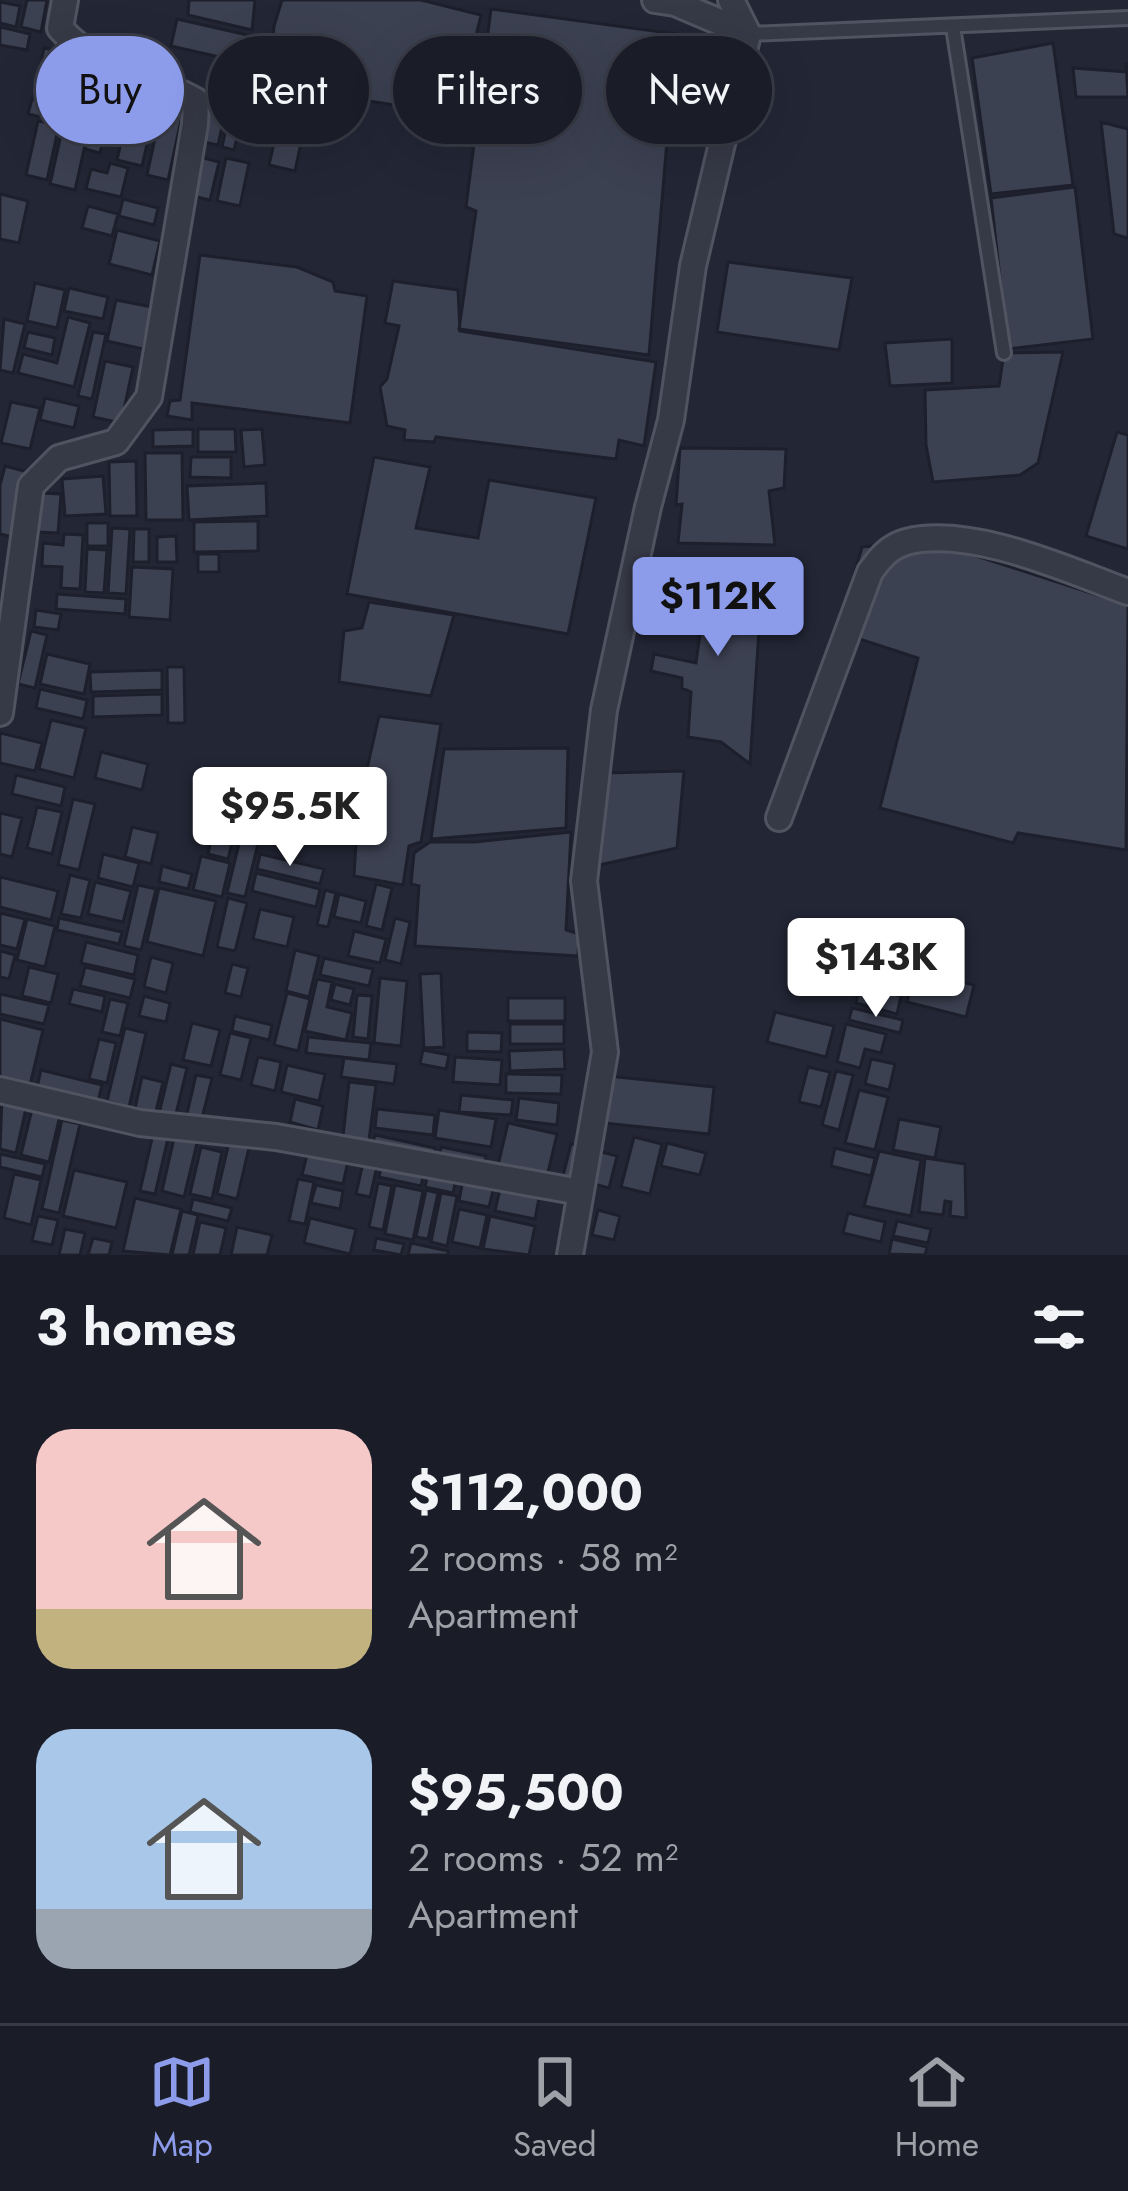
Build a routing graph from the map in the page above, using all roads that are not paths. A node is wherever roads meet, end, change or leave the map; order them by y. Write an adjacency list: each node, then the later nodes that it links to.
1 (65, 0): 8 (street)
2 (655, 0): 6 (street)
3 (731, 0): 6 (street)
4 (1128, 18): 5 (lane)
5 (953, 27): 6 (lane); 7 (lane)
6 (748, 34): 13 (street)
7 (1004, 353)
8 (10, 570): 10 (street)
9 (1128, 592): 11 (street)
10 (0, 713)
11 (779, 818)
12 (0, 1090): 13 (street)
13 (580, 1192): 14 (street)
14 (570, 1255)

